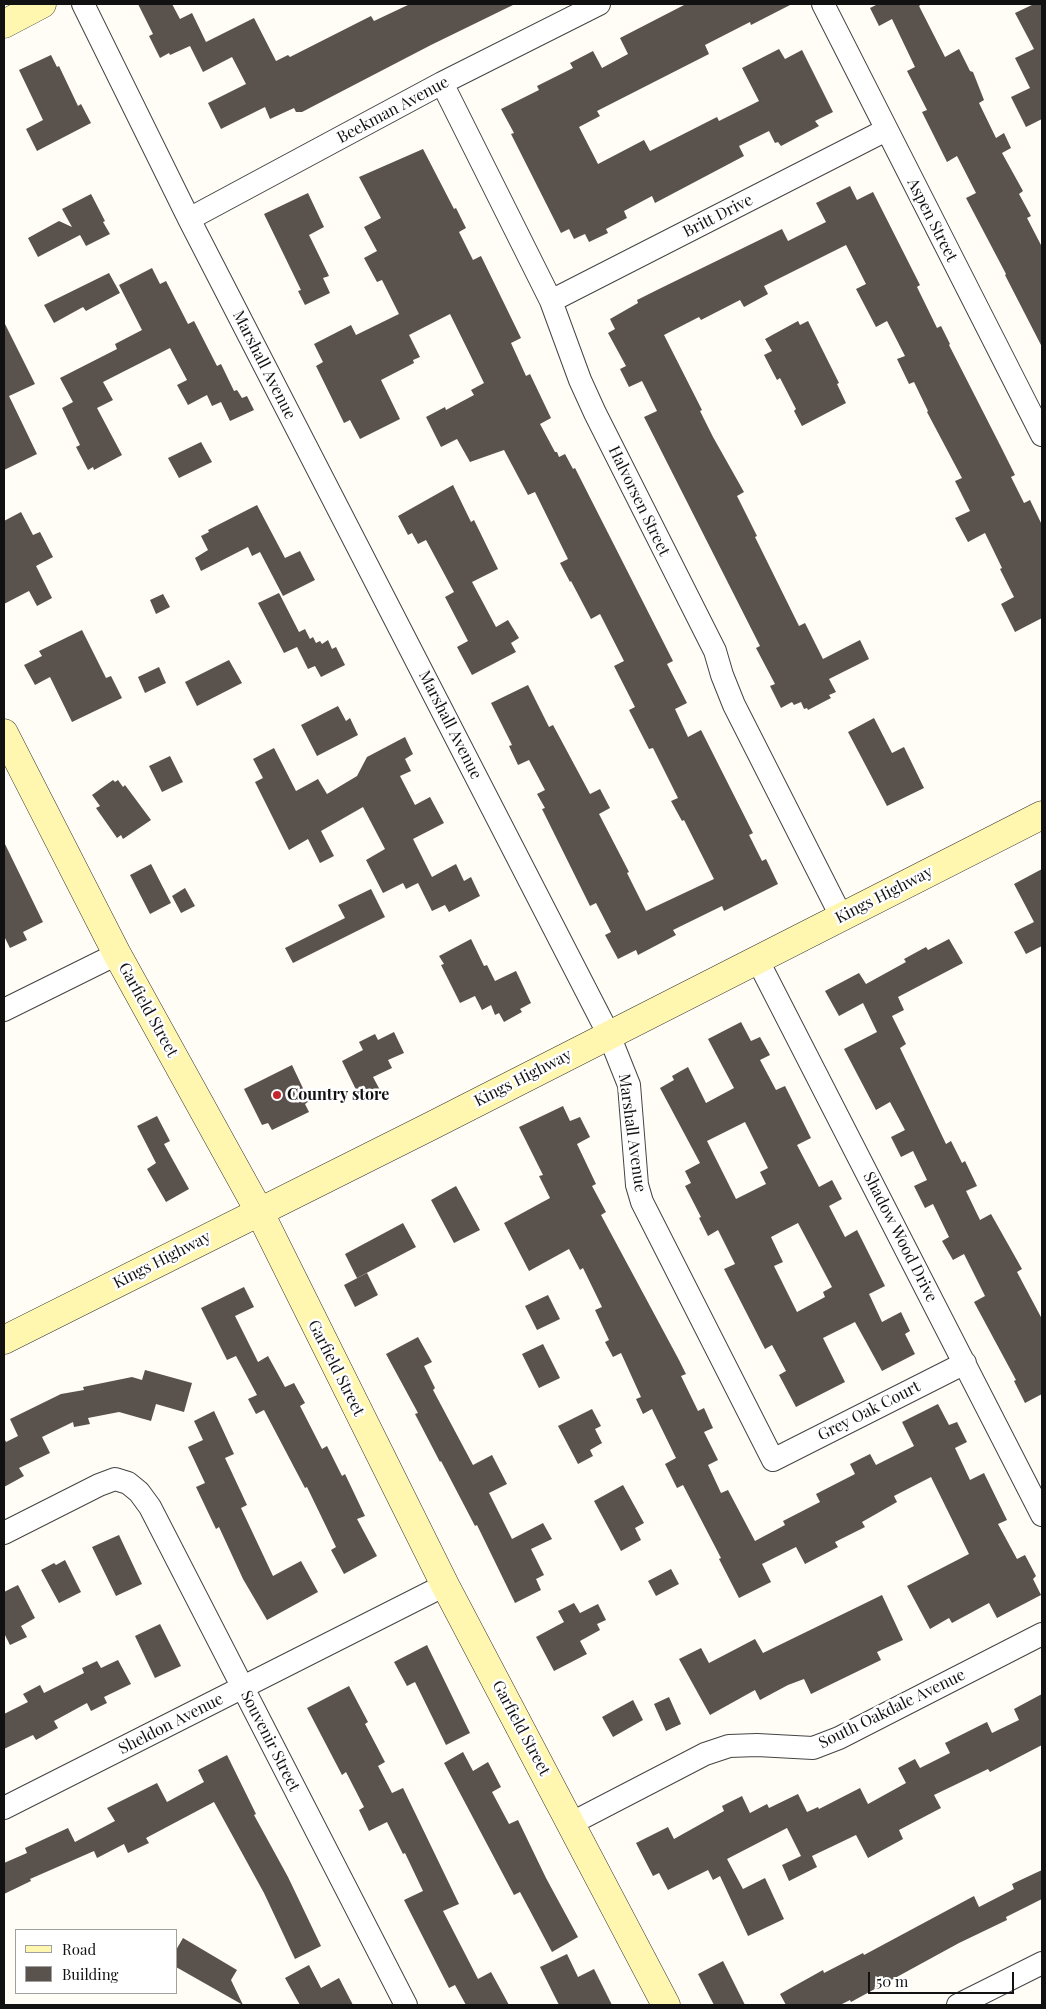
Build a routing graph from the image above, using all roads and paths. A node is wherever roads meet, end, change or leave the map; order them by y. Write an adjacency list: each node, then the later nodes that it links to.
1 (42, 4): 5 (main road)
2 (82, 4): 8 (street, Marshall Avenue)
3 (599, 4): 6 (street, Beekman Avenue)
4 (823, 4): 7 (street, Aspen Street)
5 (4, 24)
6 (442, 83): 8 (street, Beekman Avenue); 9 (street, Halvorsen Street)
7 (886, 130): 9 (street, Britt Drive); 10 (street, Aspen Street)
8 (189, 219): 18 (street, Marshall Avenue)
9 (550, 301): 14 (street, Halvorsen Street)
10 (1035, 402): 11 (street, Aspen Street)
11 (1042, 435)
12 (4, 733): 15 (main road, Garfield Street)
13 (1042, 815): 14 (main road, Kings Highway)
14 (842, 916): 16 (main road, Kings Highway)
15 (117, 954): 17 (street); 19 (main road, Garfield Street)
16 (757, 959): 18 (main road, Kings Highway); 21 (street, Shadow Wood Drive)
17 (4, 1010)
18 (609, 1035): 19 (main road, Kings Highway); 22 (street, Marshall Avenue)
19 (259, 1211): 20 (main road, Kings Highway); 25 (main road, Garfield Street)
20 (4, 1340)
21 (964, 1363): 22 (street, Grey Oak Court); 23 (street, Shadow Wood Drive)
22 (773, 1460)
23 (1042, 1515)
24 (4, 1534): 27 (street, Souvenir Street)
25 (445, 1585): 27 (street, Sheldon Avenue); 29 (main road, Garfield Street)
26 (1042, 1634): 29 (street, South Oakdale Avenue)
27 (243, 1688): 28 (street, Sheldon Avenue); 31 (street, Souvenir Street)
28 (4, 1808)
29 (572, 1823): 32 (main road, Garfield Street)
30 (1042, 1962): 33 (street)
31 (406, 2005)
32 (666, 2005)
33 (958, 2005)

